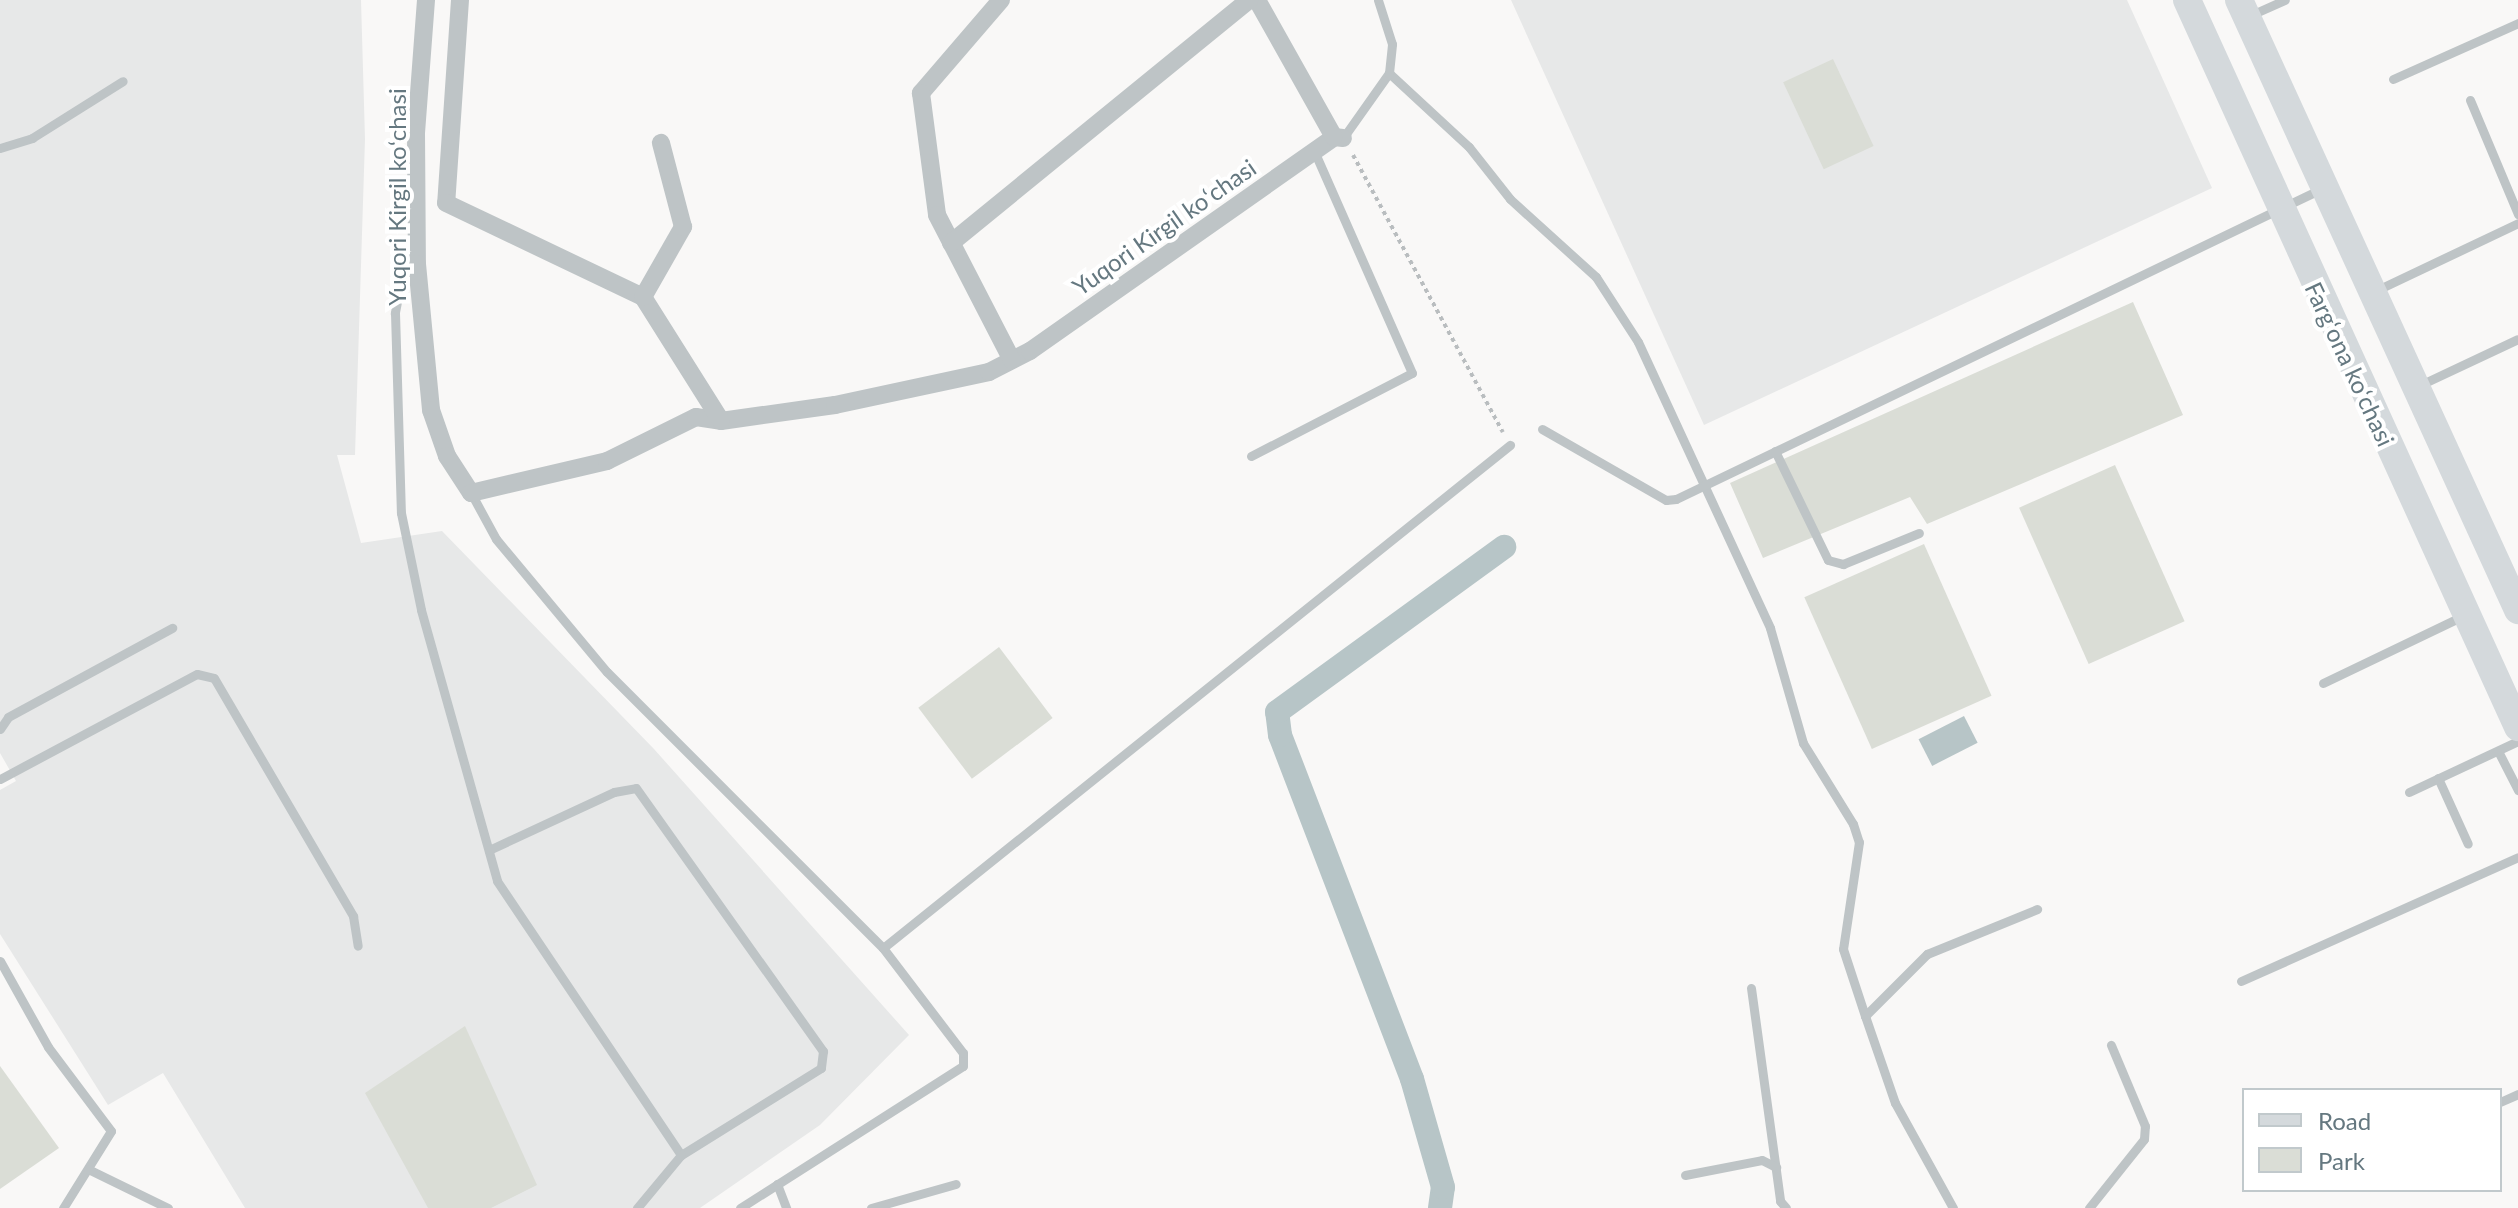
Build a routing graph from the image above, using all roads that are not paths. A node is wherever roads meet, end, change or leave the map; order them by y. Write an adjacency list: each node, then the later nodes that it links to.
1 (426, 0): 24 (street, Yuqori Kirgil koʻchasi)
2 (460, 0): 26 (street)
3 (1001, 0): 23 (street)
4 (1249, 0): 23 (street)
5 (1257, 0): 15 (street)
6 (1378, 0): 11 (lane)
7 (2187, 0): 20 (main road, Fargʻona koʻchasi)
8 (2285, 0): 9 (lane)
9 (2243, 9): 19 (main road, Fargʻona koʻchasi)
10 (2518, 23): 12 (lane)
11 (1389, 73): 15 (lane); 35 (lane)
12 (2393, 79)
13 (123, 81): 17 (lane)
14 (2470, 100): 21 (lane)
15 (1339, 137): 18 (street, Yuqori Kirgil koʻchasi)
16 (661, 143): 26 (street)
17 (0, 148)
18 (1314, 151): 28 (street, Yuqori Kirgil koʻchasi); 34 (lane)
19 (2324, 187): 20 (lane); 25 (main road, Fargʻona koʻchasi)
20 (2280, 207): 33 (lane); 39 (main road, Fargʻona koʻchasi)
21 (2518, 214)
22 (2518, 223): 25 (lane)
23 (951, 243): 28 (street)
24 (417, 264): 36 (street, Yuqori Kirgil koʻchasi); 51 (lane)
25 (2372, 292): 29 (main road, Fargʻona koʻchasi)
26 (643, 297): 30 (street)
27 (2518, 339): 29 (lane)
28 (1012, 360): 30 (street, Yuqori Kirgil koʻchasi)
29 (2414, 387): 38 (main road, Fargʻona koʻchasi)
30 (721, 421): 36 (street, Yuqori Kirgil koʻchasi)
31 (1542, 429): 35 (lane)
32 (1510, 445): 55 (lane)
33 (1775, 451): 35 (lane); 37 (lane)
34 (1251, 456)
35 (1705, 485): 59 (lane)
36 (471, 493): 55 (lane)
37 (1919, 533)
38 (2517, 605)
39 (2467, 614): 41 (lane); 42 (main road, Fargʻona koʻchasi)
40 (172, 628): 43 (lane)
41 (2323, 683)
42 (2518, 727)
43 (0, 729)
44 (2518, 741): 45 (lane)
45 (2498, 751): 46 (lane); 48 (lane)
46 (2438, 778): 49 (lane); 50 (lane)
47 (0, 779): 54 (lane)
48 (2518, 790)
49 (2409, 792)
50 (2468, 844)
51 (489, 850): 61 (lane); 61 (lane)
52 (2518, 857): 57 (lane)
53 (2037, 909): 59 (lane)
54 (358, 946)
55 (883, 948): 65 (lane)
56 (0, 961): 63 (lane)
57 (2241, 981)
58 (1751, 988): 62 (lane)
59 (1865, 1016): 74 (lane)
60 (2111, 1045): 75 (lane)
61 (681, 1155): 70 (lane)
62 (1776, 1167): 64 (lane); 73 (lane)
63 (88, 1169): 68 (lane); 69 (lane)
64 (1685, 1175)
65 (777, 1184): 67 (lane); 71 (lane)
66 (956, 1184): 72 (lane)
67 (784, 1207)
68 (63, 1208)
69 (168, 1208)
70 (637, 1208)
71 (740, 1208)
72 (871, 1208)
73 (1786, 1208)
74 (1953, 1208)
75 (2089, 1208)

